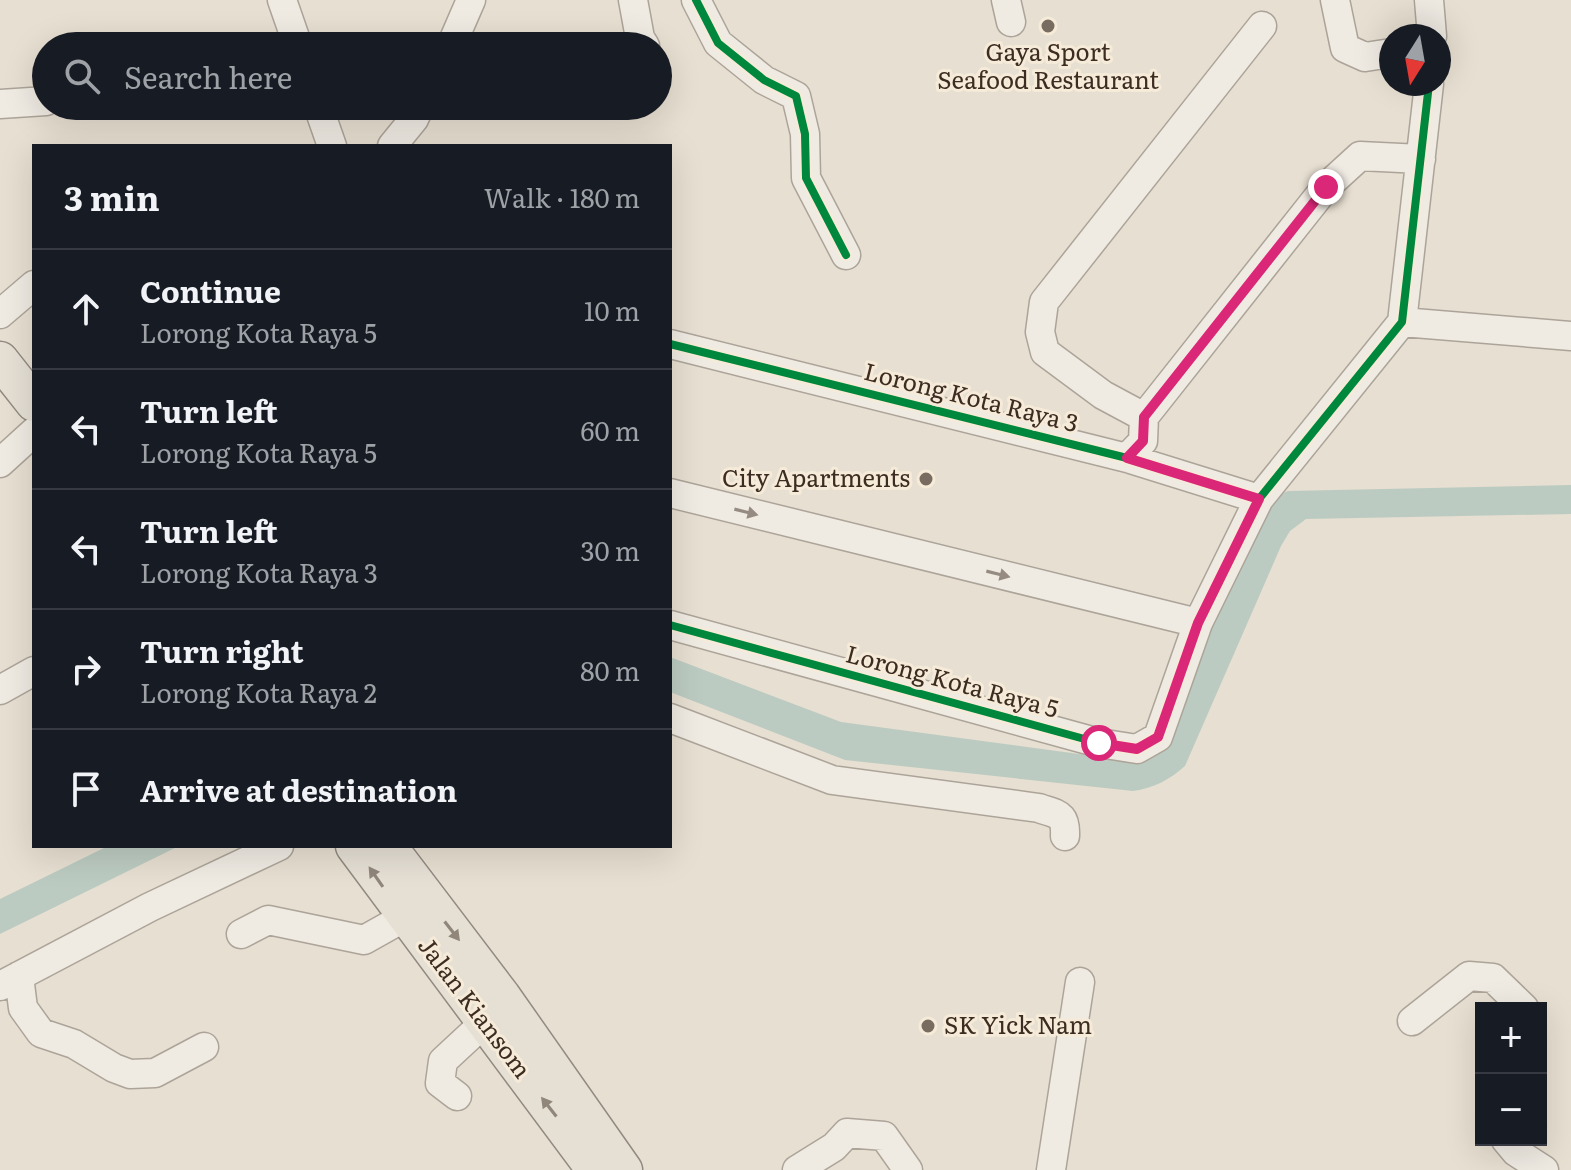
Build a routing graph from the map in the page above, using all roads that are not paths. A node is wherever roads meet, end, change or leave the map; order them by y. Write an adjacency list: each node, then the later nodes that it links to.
1 (282, 0): 9 (street)
2 (471, 0): 10 (street)
3 (633, 0): 11 (street)
4 (696, 0): 21 (street)
5 (1335, 0): 12 (street)
6 (1429, 0): 7 (street)
7 (1431, 24)
8 (1262, 26): 29 (street)
9 (293, 32)
10 (457, 32)
11 (639, 32)
12 (1379, 55)
13 (1428, 96): 20 (street)
14 (32, 102): 15 (street)
15 (0, 104)
16 (323, 120): 18 (street)
17 (419, 124): 19 (street)
18 (331, 144)
19 (394, 144)
20 (1421, 159): 24 (street); 29 (street)
21 (846, 255)
22 (32, 287): 23 (street)
23 (0, 314)
24 (1402, 322): 25 (street); 34 (street, Lorong Kota Raya 5)
25 (1571, 336)
26 (672, 344): 31 (street, Lorong Kota Raya 3)
27 (0, 360): 28 (main road)
28 (32, 400)
29 (1144, 417): 31 (street)
30 (32, 434): 32 (street)
31 (1127, 458): 34 (street, Lorong Kota Raya 3)
32 (0, 463)
33 (672, 493): 35 (street, one-way to 35)
34 (1259, 499): 35 (street, Lorong Kota Raya 5)
35 (1198, 623): 36 (street, Lorong Kota Raya 5)
36 (672, 626)
37 (32, 672): 38 (street)
38 (0, 690)
39 (672, 719): 40 (street)
40 (1065, 836)
41 (275, 848): 46 (street)
42 (355, 848): 44 (main road, Jalan Kiansom, one-way to 42)
43 (390, 848): 55 (main road, Jalan Kiansom, one-way to 55)
44 (405, 917): 45 (street); 50 (main road, Jalan Kiansom)
45 (241, 934)
46 (10, 981): 51 (street)
47 (1080, 982): 58 (street)
48 (1518, 1002): 49 (street)
49 (1412, 1021)
50 (484, 1023): 52 (street); 54 (main road, Jalan Kiansom, one-way to 50)
51 (204, 1047)
52 (457, 1096)
53 (1511, 1146): 59 (street)
54 (595, 1170)
55 (624, 1170)
56 (797, 1170): 57 (street)
57 (908, 1170)
58 (1051, 1170)
59 (1544, 1170)

